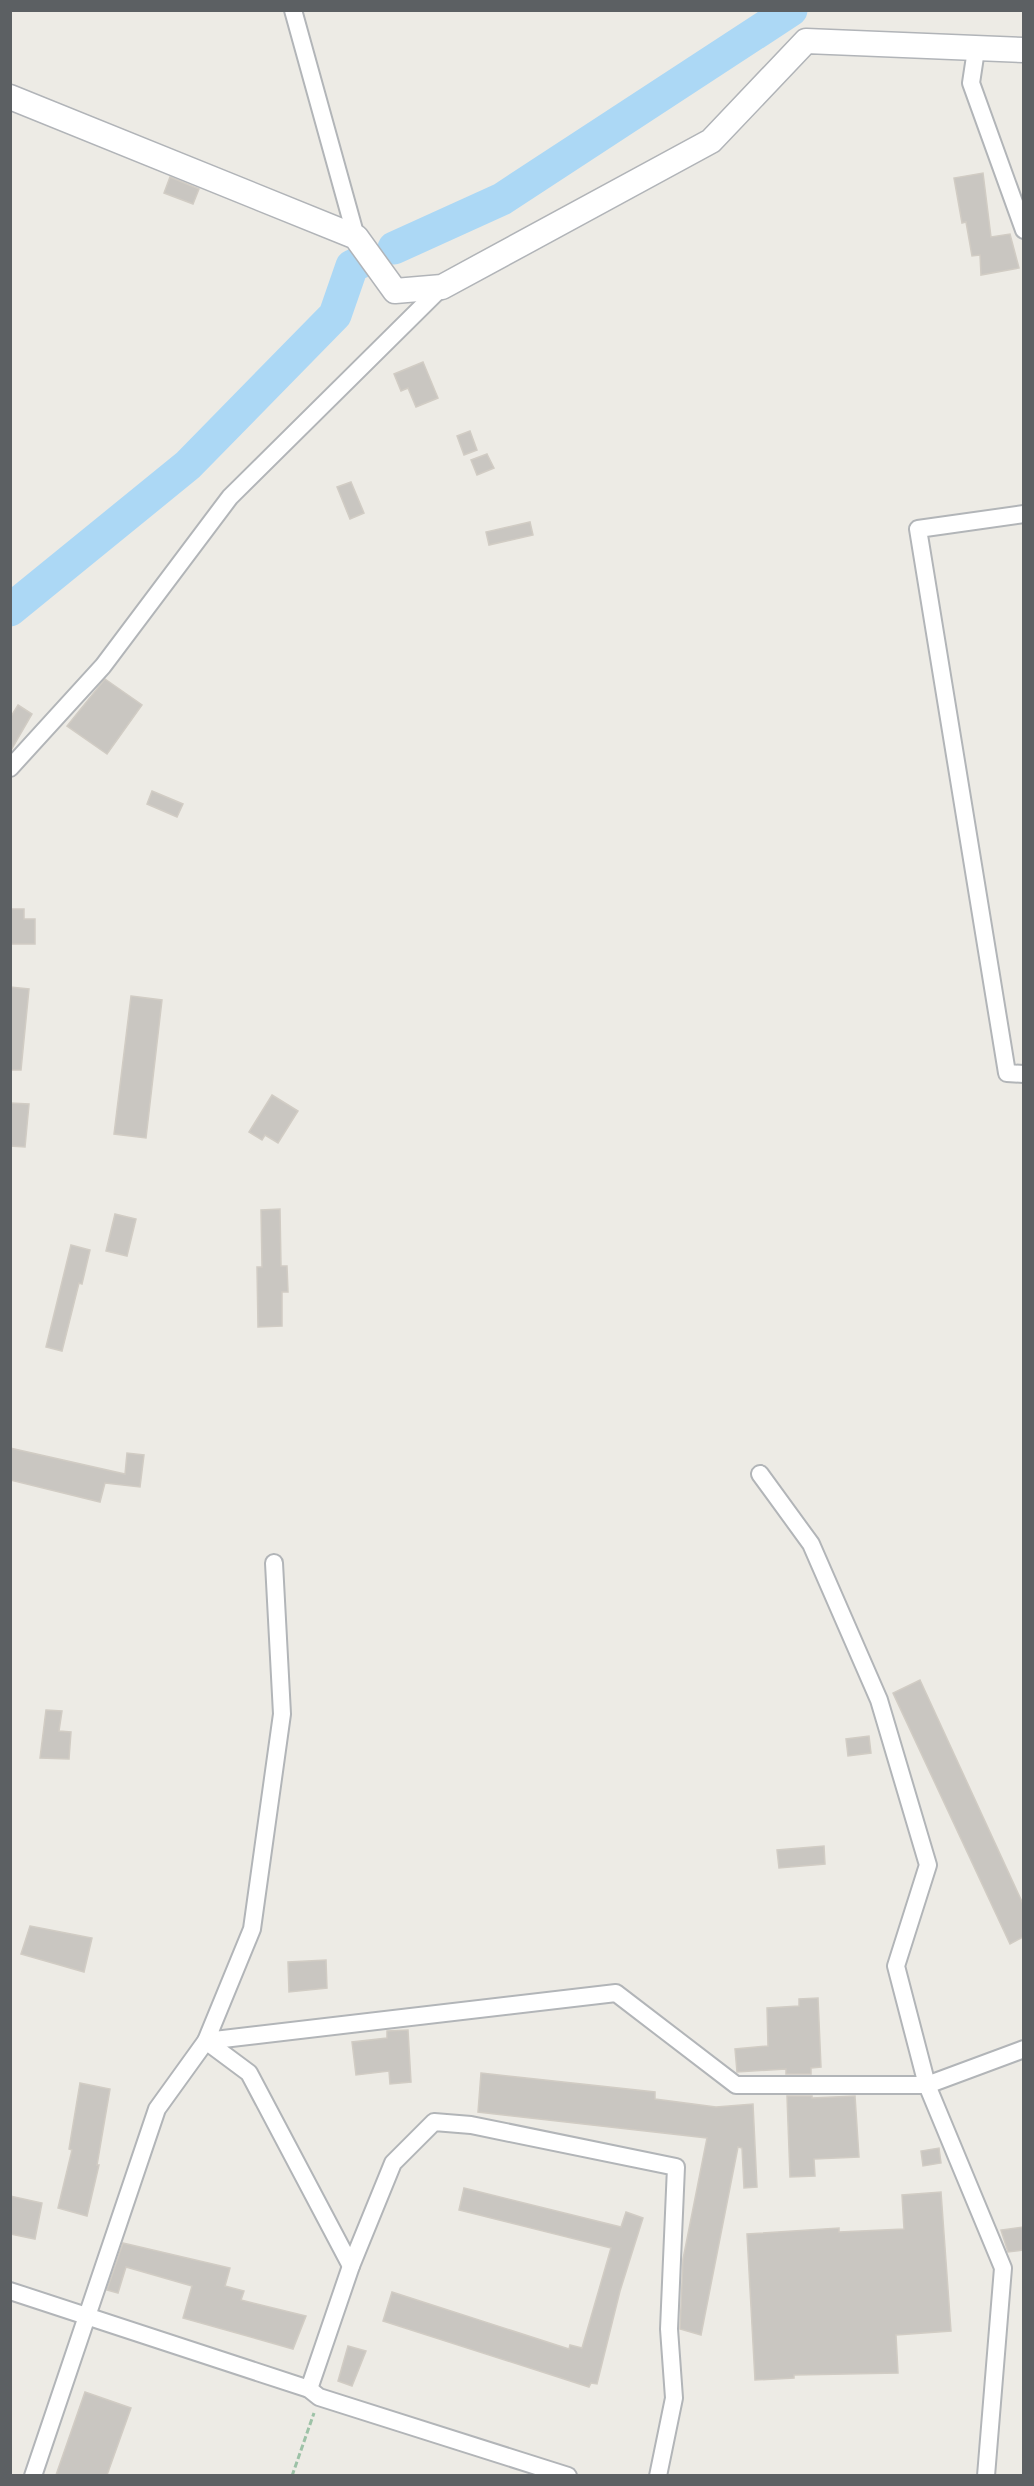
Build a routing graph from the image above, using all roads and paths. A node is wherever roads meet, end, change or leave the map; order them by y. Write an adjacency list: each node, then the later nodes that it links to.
1 (293, 10): 6 (street)
2 (976, 50): 3 (street); 5 (street); 7 (street)
3 (1023, 50)
4 (10, 98): 6 (street)
5 (1023, 230)
6 (356, 237): 7 (street)
7 (442, 287): 9 (street)
8 (1023, 514): 10 (street)
9 (10, 768)
10 (1023, 1074)
11 (760, 1474): 15 (street)
12 (274, 1563): 13 (street)
13 (206, 2042): 15 (street); 16 (street); 18 (street)
14 (1023, 2049): 15 (street)
15 (927, 2085): 24 (street)
16 (351, 2266): 19 (street); 23 (street)
17 (10, 2291): 18 (street)
18 (87, 2316): 19 (street); 20 (street)
19 (314, 2393): 21 (path); 22 (street)
20 (33, 2475)
21 (292, 2475)
22 (568, 2475)
23 (658, 2475)
24 (986, 2475)

